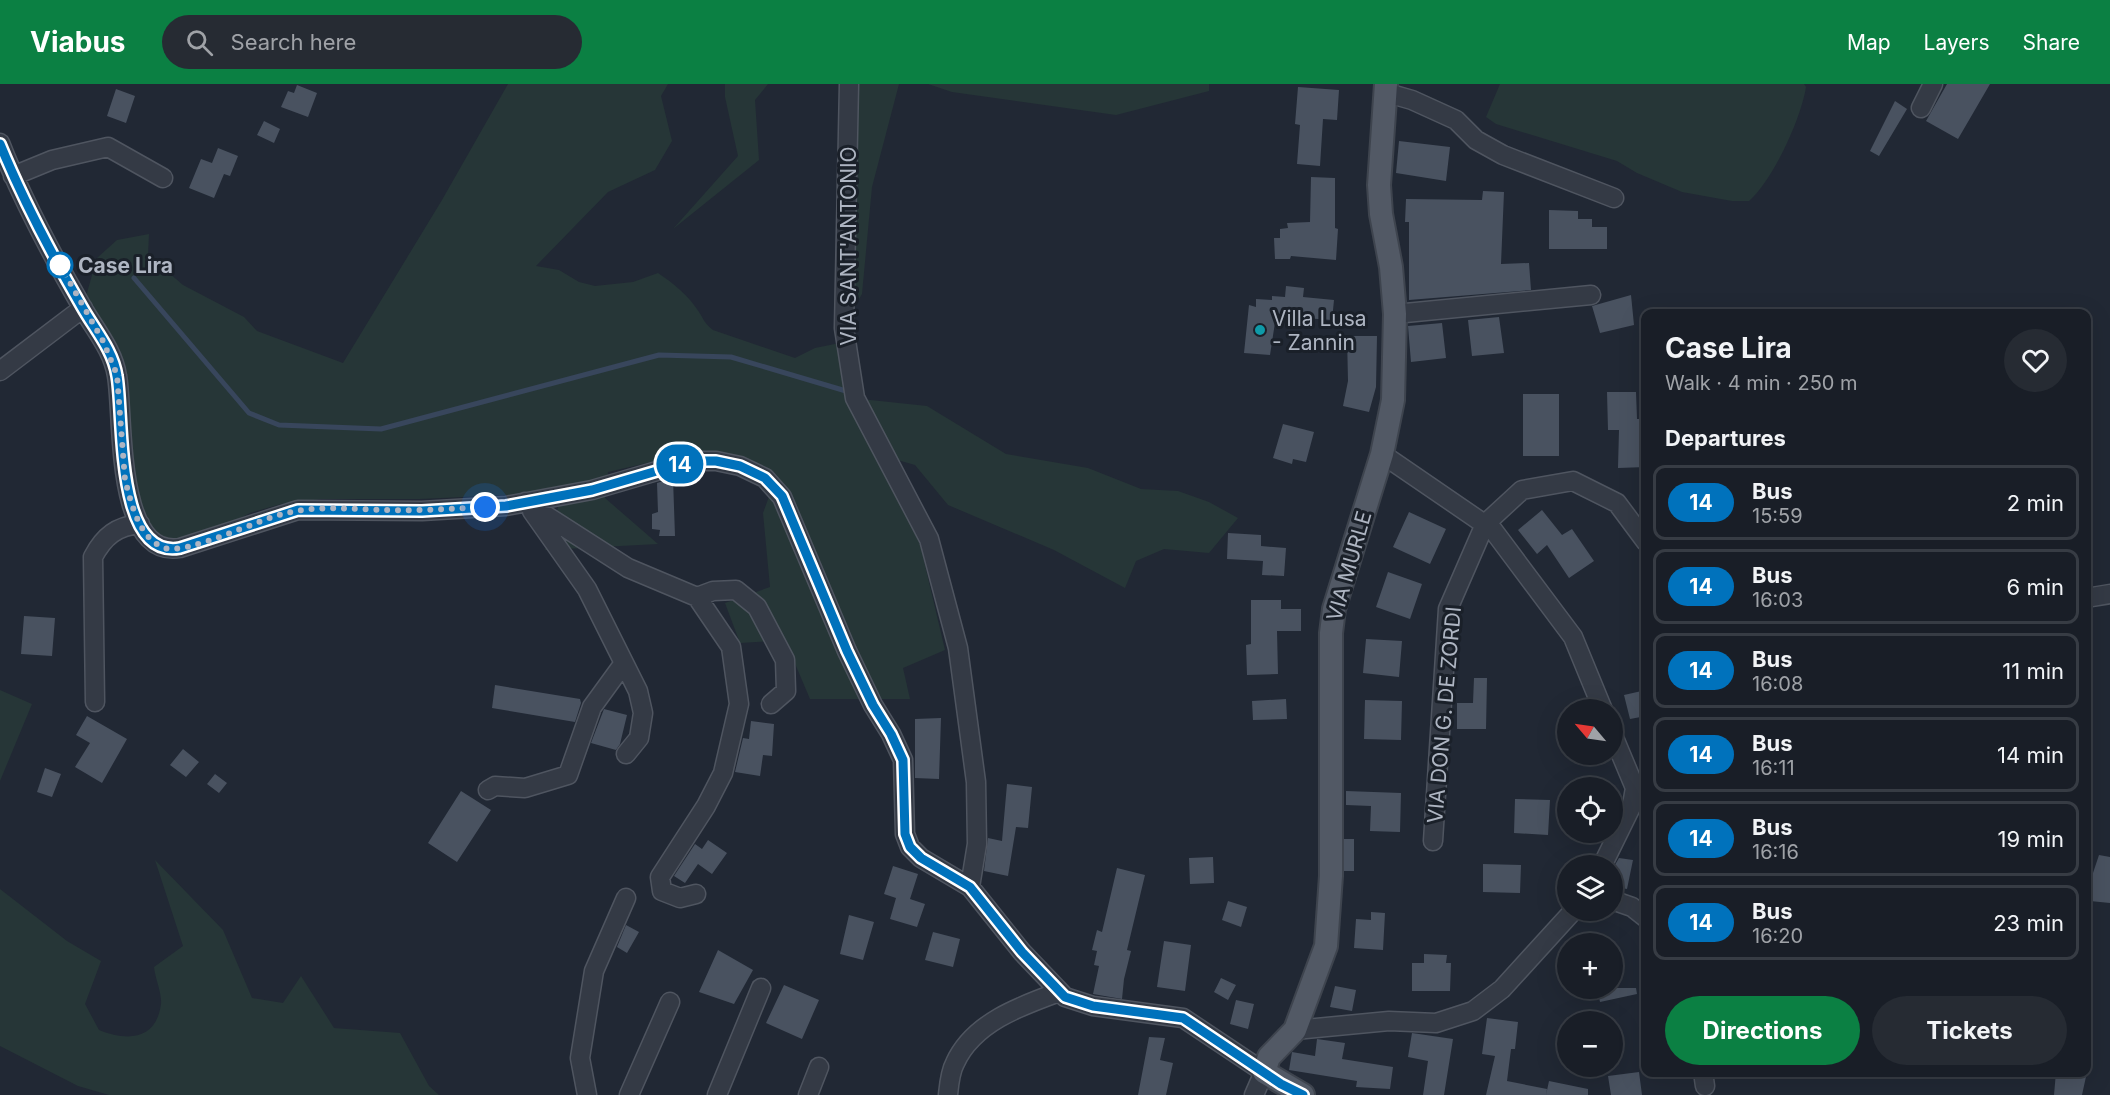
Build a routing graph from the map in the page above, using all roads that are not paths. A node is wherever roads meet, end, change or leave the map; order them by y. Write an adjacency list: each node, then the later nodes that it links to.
1 (849, 84): 31 (street, VIA SANT'ANTONIO)
2 (1933, 84): 4 (street)
3 (1385, 88): 8 (street); 11 (main road, VIA MURLE)
4 (1921, 108)
5 (0, 143): 6 (street)
6 (13, 176): 7 (street); 10 (street)
7 (163, 177)
8 (1614, 198)
9 (1591, 295): 11 (street)
10 (83, 308): 12 (street); 15 (street)
11 (1395, 314): 13 (main road, VIA MURLE)
12 (0, 371)
13 (1382, 454): 16 (street); 40 (main road, VIA MURLE)
14 (525, 502): 15 (street); 19 (street); 21 (street); 31 (street)
15 (140, 524): 23 (street)
16 (1485, 524): 17 (street, VIA DON G. DE ZORDI); 22 (street); 29 (street, VIA DON G. DE ZORDI)
17 (1641, 535)
18 (2110, 594): 20 (street)
19 (697, 597): 24 (street); 32 (street)
20 (2091, 597)
21 (624, 663): 26 (street); 28 (street)
22 (1598, 699)
23 (95, 702)
24 (771, 704)
25 (1623, 753): 27 (street)
26 (626, 754)
27 (1640, 784): 30 (street)
28 (488, 790)
29 (1433, 841)
30 (1607, 855)
31 (970, 887): 38 (street)
32 (696, 894)
33 (626, 898): 43 (street)
34 (1623, 904): 35 (street)
35 (1641, 914)
36 (1565, 921): 40 (street)
37 (761, 988): 45 (street)
38 (1059, 992): 42 (street); 47 (street)
39 (670, 1002): 44 (street)
40 (1295, 1030): 42 (main road, VIA MURLE)
41 (819, 1067): 46 (street)
42 (1264, 1072): 48 (street); 49 (main road)
43 (587, 1095)
44 (629, 1095)
45 (717, 1095)
46 (808, 1095)
47 (948, 1095)
48 (1254, 1095)
49 (1303, 1095)

